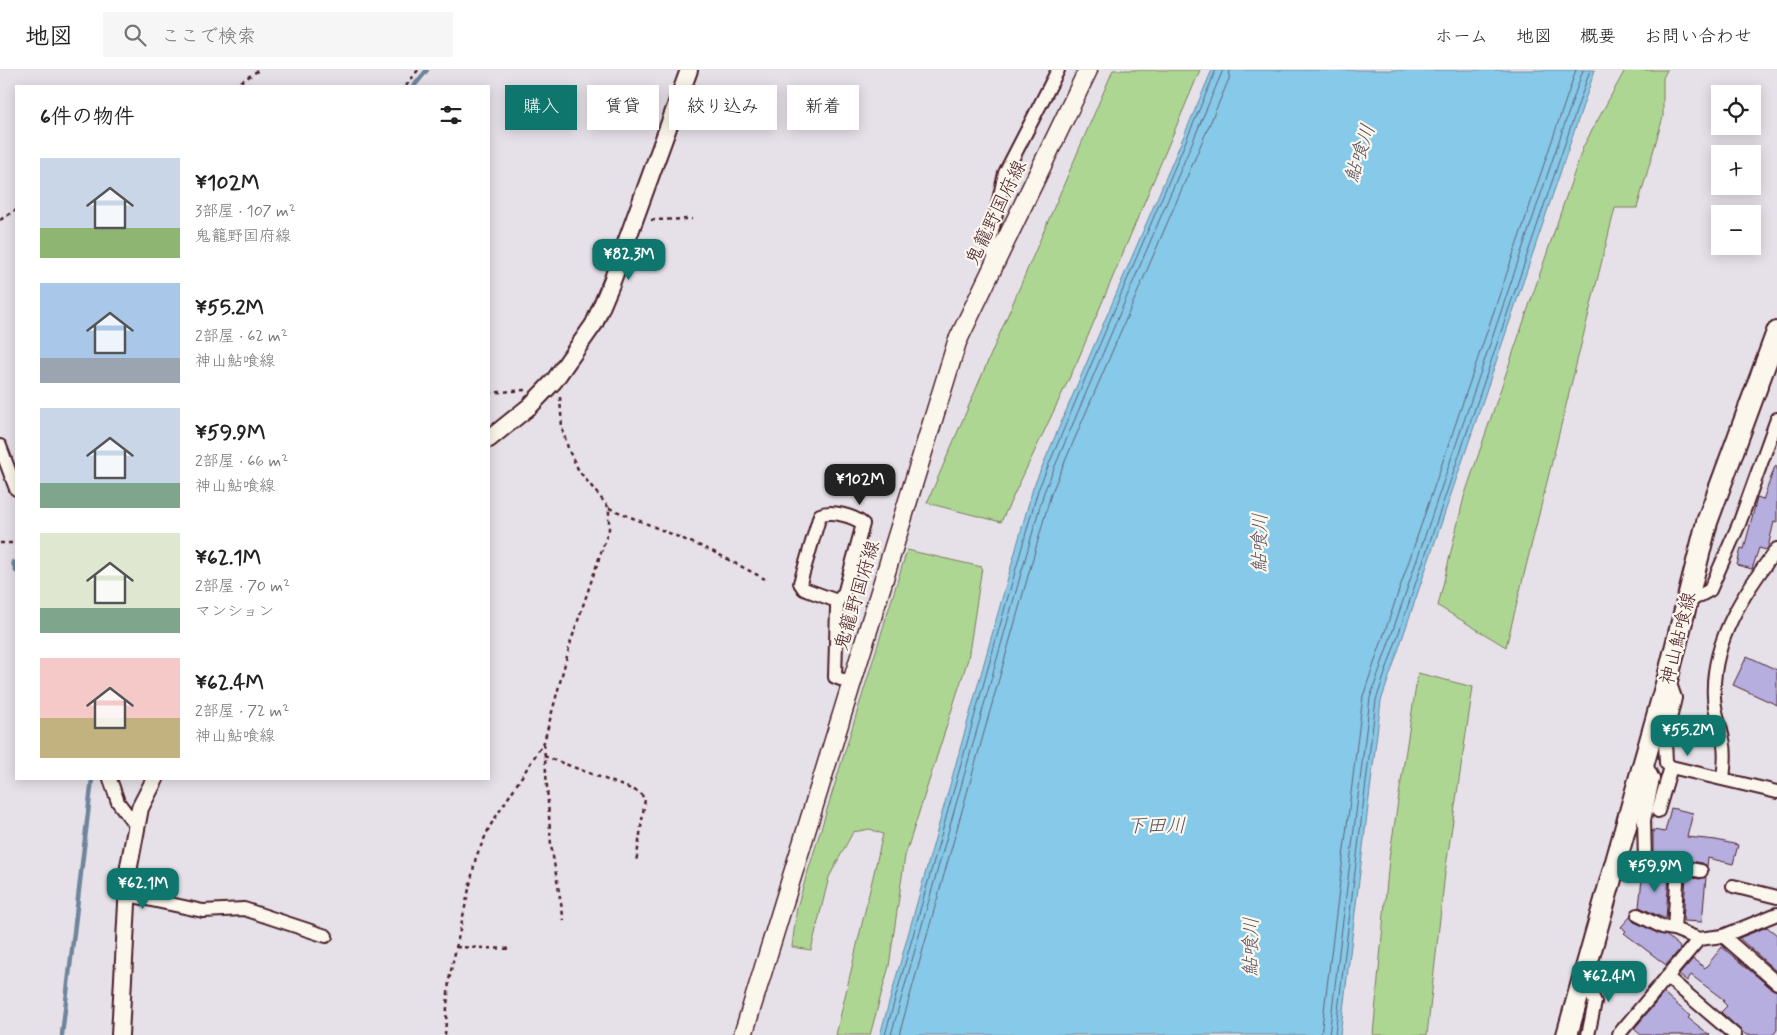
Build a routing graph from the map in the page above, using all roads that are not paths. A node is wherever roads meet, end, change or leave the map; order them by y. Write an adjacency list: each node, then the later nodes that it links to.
1 (689, 70): 7 (street)
2 (1058, 70): 4 (street)
3 (1088, 70): 4 (main road, 鬼籠野国府線)
4 (996, 258): 14 (main road, 鬼籠野国府線)
5 (1777, 332): 12 (main road, 神山鮎喰線)
6 (1777, 419): 12 (street)
7 (490, 438)
8 (0, 446): 9 (street)
9 (15, 486)
10 (1777, 549): 17 (street)
11 (838, 601): 11 (street); 14 (street)
12 (1686, 603): 13 (main road, 神山鮎喰線)
13 (1668, 677): 15 (main road, 神山鮎喰線); 16 (street)
14 (850, 684): 38 (main road, 鬼籠野国府線)
15 (1644, 761): 23 (street); 34 (main road, 神山鮎喰線)
16 (1671, 768): 17 (street); 21 (street)
17 (1723, 779): 20 (street)
18 (110, 780): 22 (street)
19 (155, 780): 22 (street)
20 (1777, 792)
21 (1658, 811)
22 (136, 826): 26 (street)
23 (1678, 868): 24 (street); 30 (street)
24 (1701, 870)
25 (1733, 886): 27 (street)
26 (128, 895): 31 (street); 37 (street)
27 (1777, 897)
28 (1777, 914): 32 (street)
29 (1638, 916): 30 (street)
30 (1674, 929): 33 (street)
31 (326, 936)
32 (1723, 936): 33 (street); 36 (street)
33 (1699, 939): 35 (street)
34 (1583, 976): 39 (main road, 神山鮎喰線); 40 (street)
35 (1667, 977): 41 (street); 42 (street)
36 (1777, 983)
37 (120, 1035)
38 (742, 1035)
39 (1567, 1035)
40 (1588, 1035)
41 (1620, 1035)
42 (1735, 1035)

